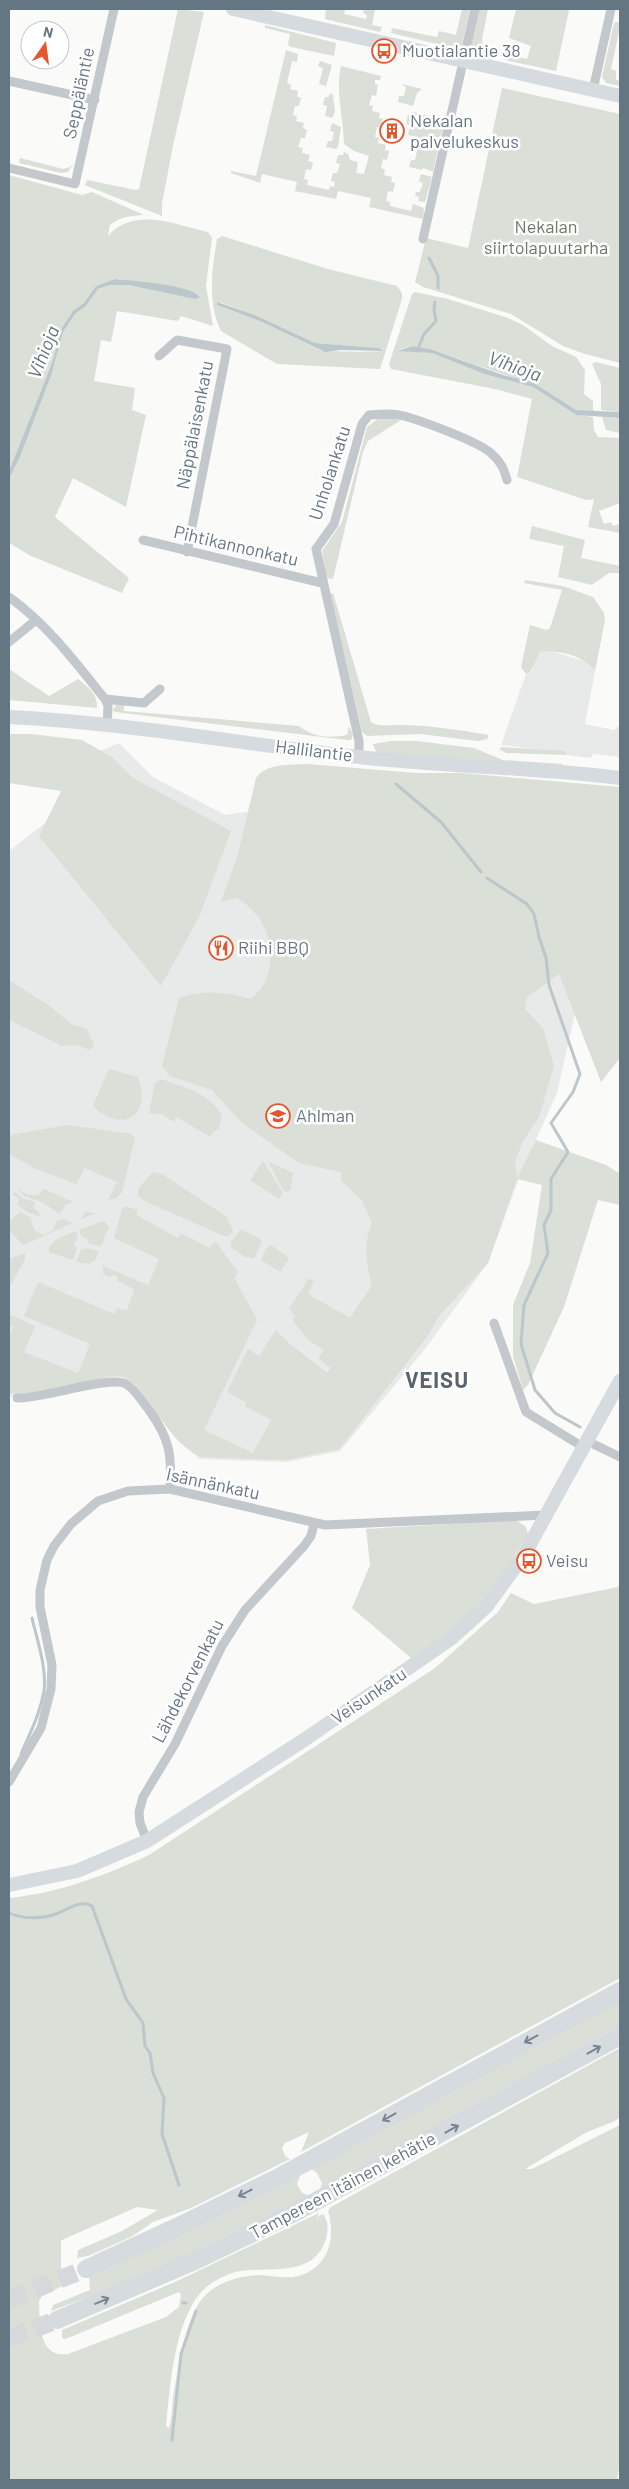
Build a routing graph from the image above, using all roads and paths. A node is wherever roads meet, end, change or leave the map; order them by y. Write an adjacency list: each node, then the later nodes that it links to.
1 (114, 9): 9 (street, Seppäläntie)
2 (233, 9): 5 (street)
3 (474, 9): 5 (street)
4 (611, 9): 7 (street)
5 (463, 61): 7 (street); 11 (street)
6 (9, 81): 9 (street)
7 (592, 90): 8 (street)
8 (620, 96)
9 (95, 100): 10 (street, Seppäläntie)
10 (9, 168)
11 (423, 239)
12 (159, 356): 15 (street, Näppälaisenkatu)
13 (507, 480): 16 (street, Unholankatu)
14 (143, 540): 15 (street, Pihtikannonkatu)
15 (187, 552): 16 (street, Pihtikannonkatu)
16 (322, 583): 24 (street, Unholankatu)
17 (9, 596): 18 (street)
18 (36, 620): 19 (street); 21 (street)
19 (9, 642)
20 (160, 690): 21 (street)
21 (105, 699): 23 (street)
22 (9, 717): 23 (street, Hallilantie)
23 (106, 725): 24 (street, Hallilantie)
24 (359, 757): 25 (street, Hallilantie)
25 (620, 778)
26 (494, 1324): 29 (street)
27 (620, 1380): 29 (street, Veisunkatu)
28 (17, 1398): 31 (street)
29 (585, 1444): 30 (street); 32 (street, Veisunkatu)
30 (620, 1457)
31 (170, 1489): 33 (street, Isännänkatu); 34 (street, Isännänkatu)
32 (546, 1515): 33 (street, Isännänkatu); 35 (street, Veisunkatu)
33 (314, 1524): 35 (street, Lähdekorvenkatu)
34 (9, 1782)
35 (147, 1841): 36 (street, Veisunkatu)
36 (9, 1885)
37 (620, 1991): 39 (highway, one-way to 39)
38 (620, 2036): 40 (highway, Tampereen itäinen kehätie, one-way to 38)
39 (86, 2269)
40 (57, 2320)

